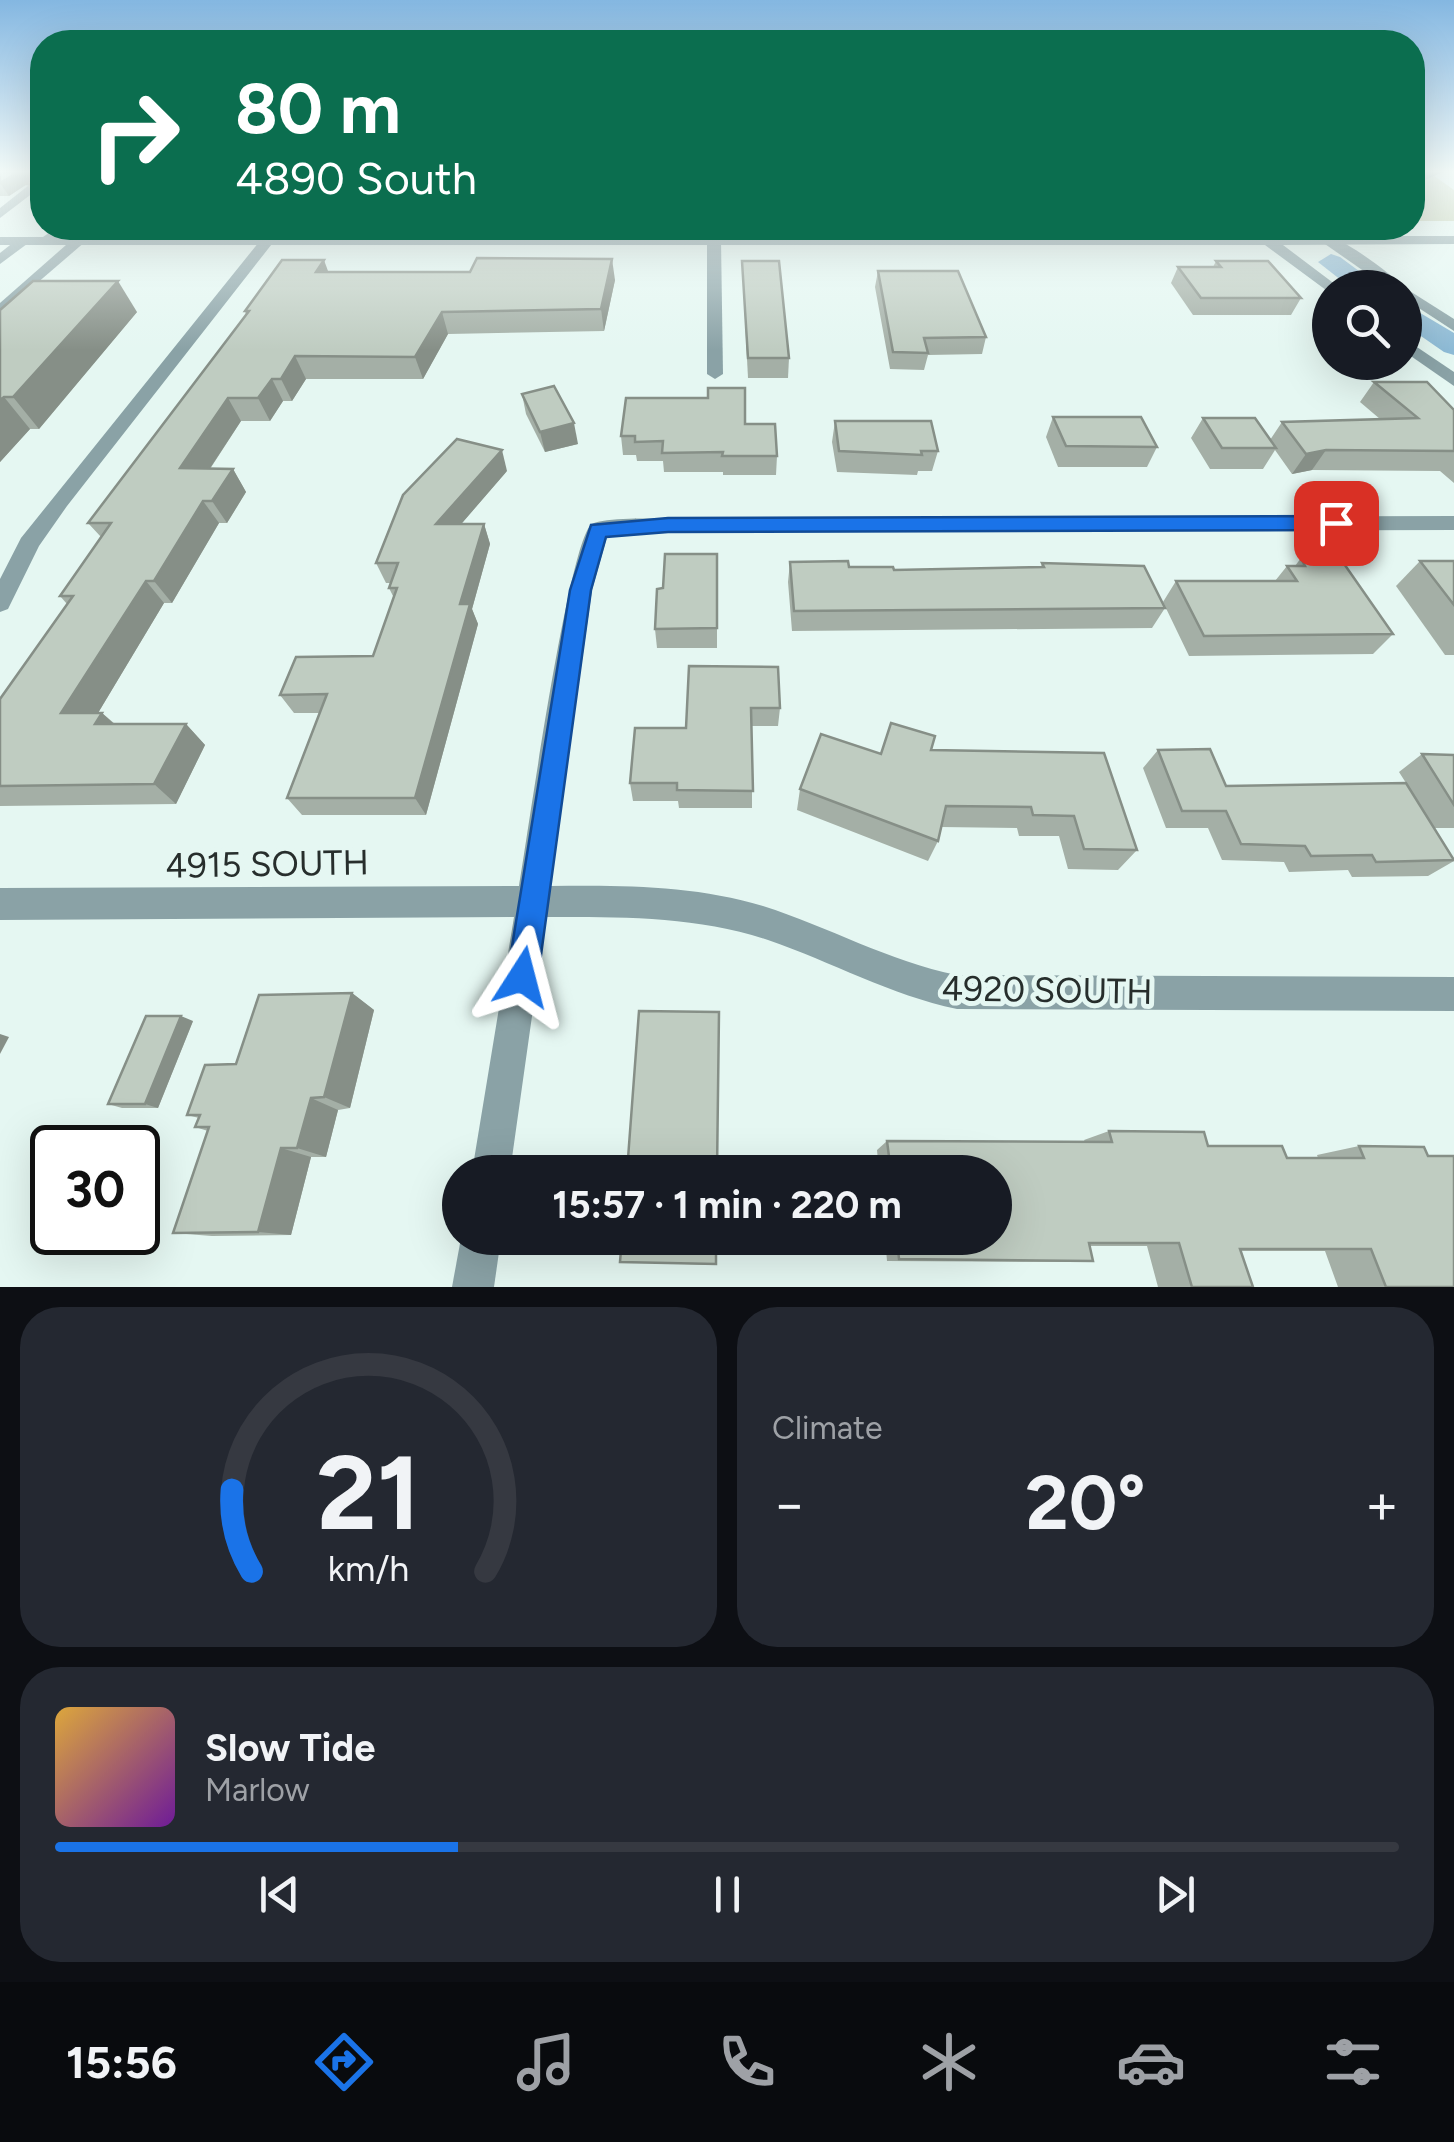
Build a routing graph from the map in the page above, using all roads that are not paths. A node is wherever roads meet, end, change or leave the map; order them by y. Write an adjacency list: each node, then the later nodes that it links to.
1 (48, 240): 11 (street); 12 (street)
2 (116, 240): 12 (street)
3 (260, 240): 23 (street)
4 (714, 240): 5 (street); 20 (lane)
5 (1268, 240): 6 (street); 15 (street)
6 (1326, 240): 7 (street); 14 (lane)
7 (1368, 240): 8 (street)
8 (1399, 240): 9 (street)
9 (1454, 240)
10 (0, 241): 11 (street)
11 (24, 241): 13 (lane)
12 (79, 241): 17 (lane)
13 (0, 260)
14 (1371, 270)
15 (1312, 274)
16 (1422, 304): 18 (lane)
17 (0, 310)
18 (1454, 326)
19 (1422, 357): 21 (street)
20 (715, 374)
21 (1454, 382)
22 (1454, 523): 24 (street)
23 (0, 603)
24 (535, 898): 25 (street, 4915 SOUTH); 26 (street, 4920 SOUTH); 27 (street)
25 (0, 904)
26 (1454, 994)
27 (494, 1155)
28 (478, 1255): 29 (street)
29 (473, 1287)

